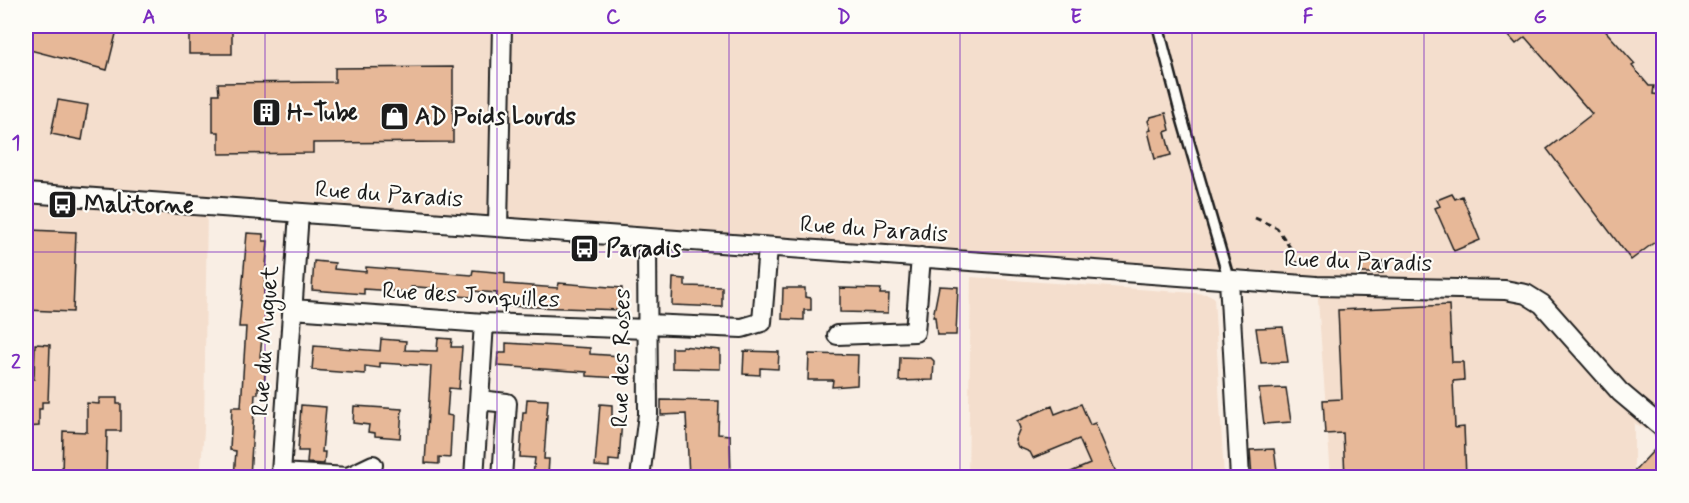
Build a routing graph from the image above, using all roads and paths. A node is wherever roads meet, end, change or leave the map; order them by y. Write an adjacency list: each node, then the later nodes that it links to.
1 (502, 26): 6 (street)
2 (1158, 26): 10 (lane)
3 (26, 193): 4 (street, Rue du Paradis)
4 (299, 213): 6 (street, Rue du Paradis); 12 (street, Rue du Muguet)
5 (1255, 218): 11 (path)
6 (498, 226): 7 (street, Rue du Paradis)
7 (647, 239): 8 (street, Rue du Paradis); 14 (street, Rue des Roses)
8 (768, 247): 9 (street, Rue du Paradis); 14 (street, Rue des Jonquilles)
9 (921, 256): 10 (street, Rue du Paradis); 15 (street)
10 (1229, 280): 11 (street, Rue du Paradis); 22 (street)
11 (1305, 285): 17 (street, Rue du Paradis)
12 (293, 309): 13 (street, Rue des Jonquilles); 18 (street, Rue du Muguet)
13 (484, 323): 14 (street, Rue des Jonquilles); 16 (street)
14 (647, 326): 21 (street, Rue des Roses)
15 (837, 336)
16 (479, 400): 19 (street); 20 (street)
17 (1664, 429)
18 (373, 465)
19 (474, 477)
20 (502, 477)
21 (640, 477)
22 (1240, 477)

